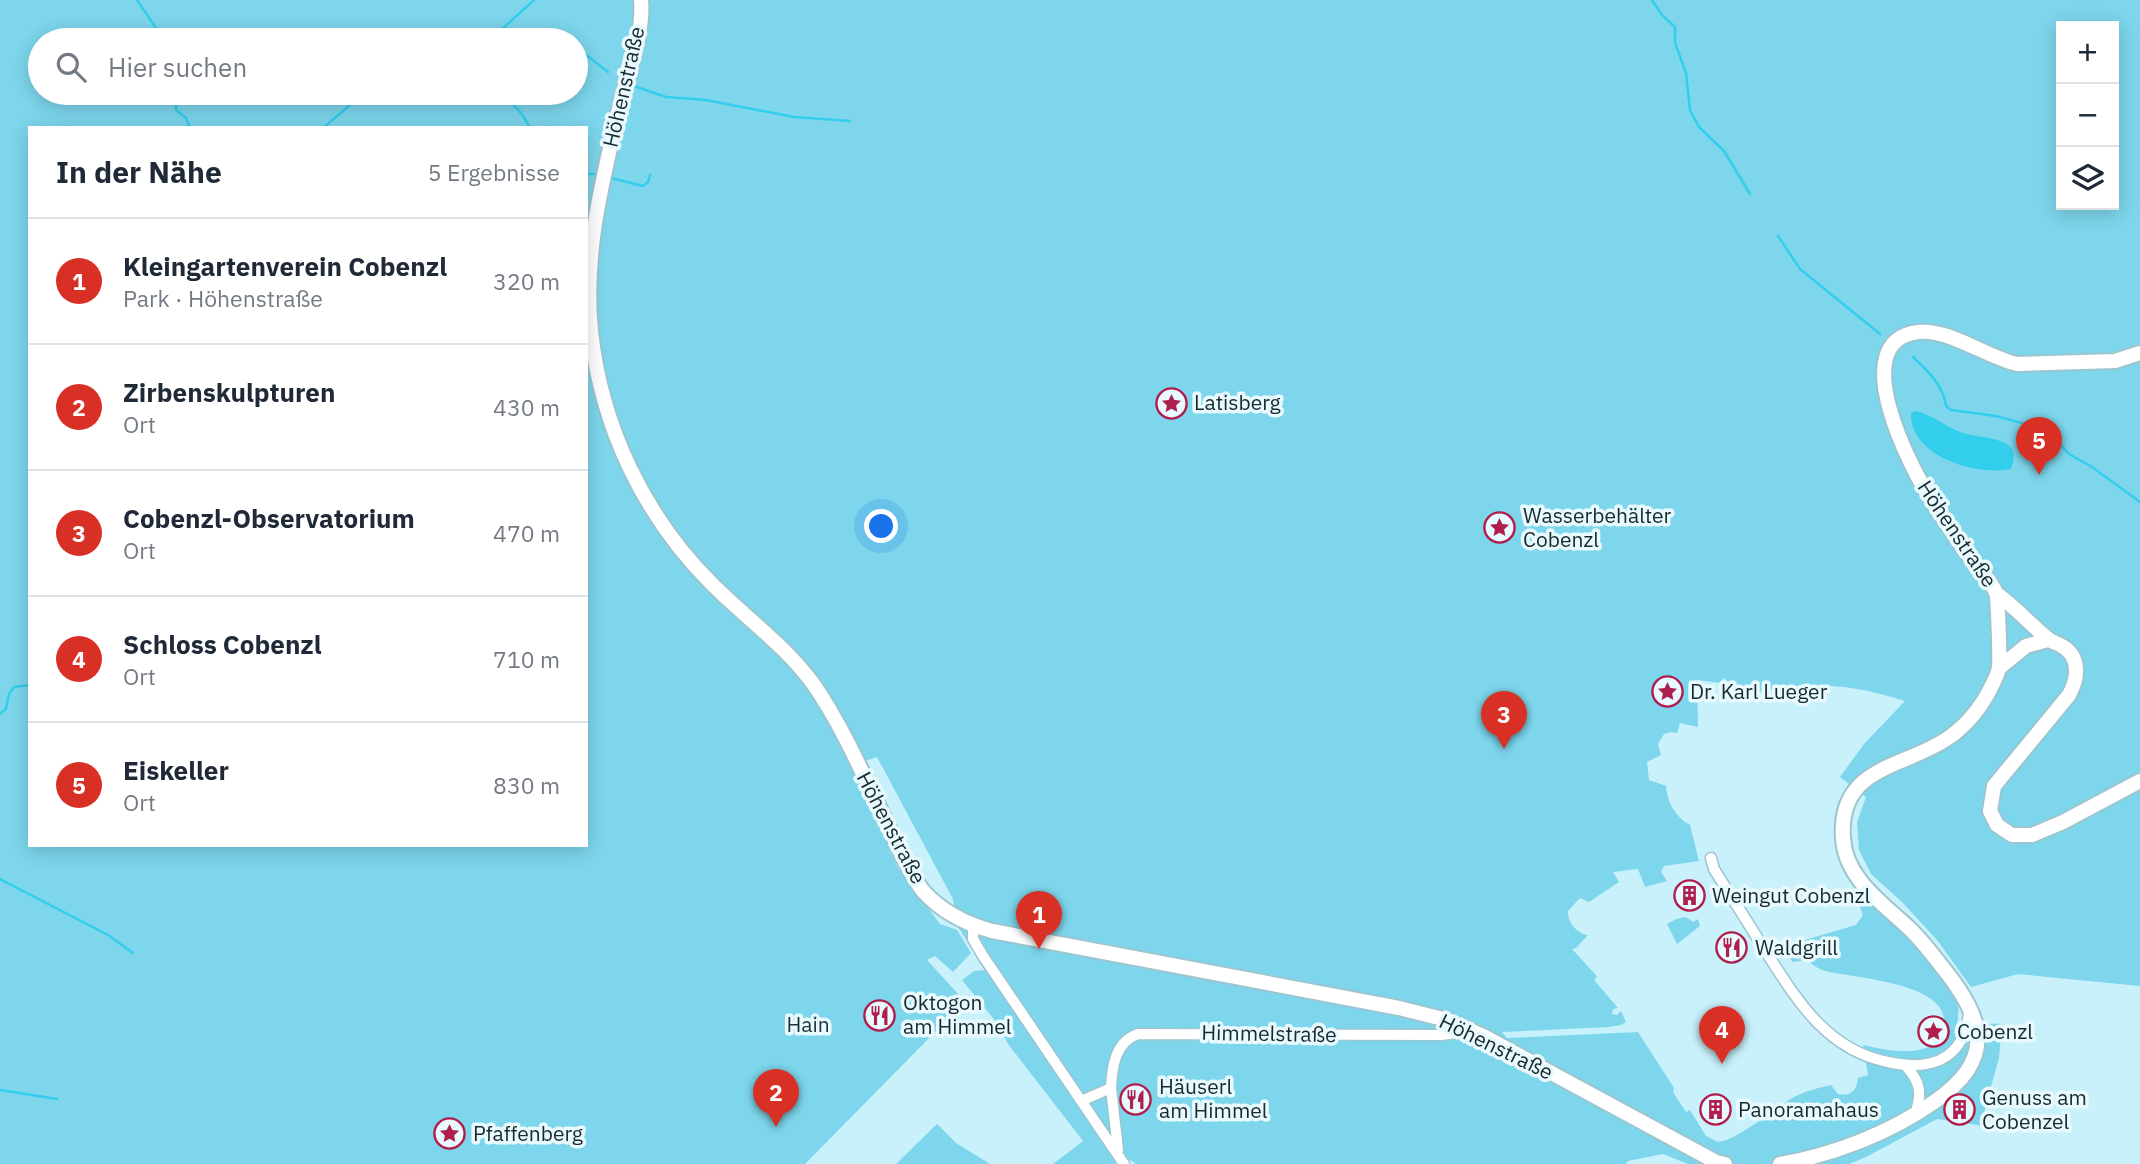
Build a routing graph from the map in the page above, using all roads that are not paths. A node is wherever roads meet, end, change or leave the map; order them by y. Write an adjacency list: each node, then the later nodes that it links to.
1 (641, 0): 8 (street, Höhenstraße)
2 (2140, 353): 3 (street, Höhenstraße)
3 (1997, 594): 4 (street); 5 (street, Höhenstraße)
4 (2048, 640): 5 (street); 6 (street)
5 (1999, 668): 9 (street, Höhenstraße)
6 (2140, 781)
7 (1711, 858): 11 (street)
8 (973, 926): 10 (street, Höhenstraße); 13 (street, Himmelstraße)
9 (1969, 1004): 11 (street); 14 (street, Höhenstraße)
10 (1464, 1028): 12 (street, Himmelstraße); 16 (street, Höhenstraße)
11 (1905, 1065): 14 (street)
12 (1111, 1088): 13 (street); 15 (street, Himmelstraße)
13 (1081, 1101): 15 (street, Himmelstraße)
14 (1915, 1115): 17 (street, Höhenstraße)
15 (1122, 1160)
16 (1725, 1164)
17 (1780, 1164)

